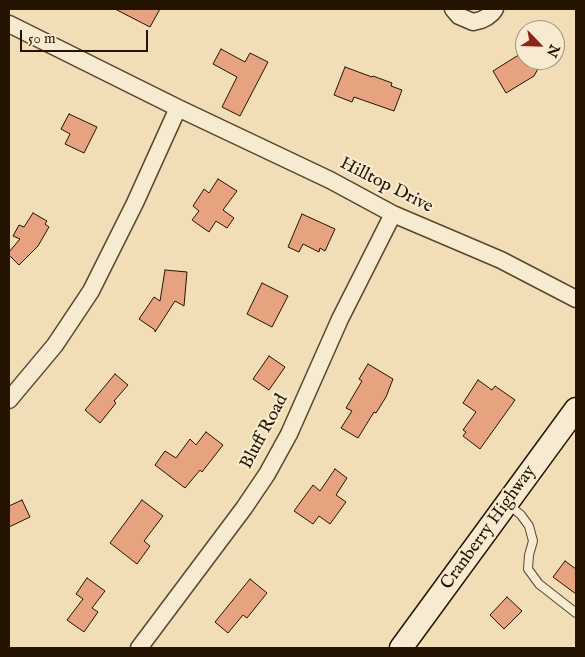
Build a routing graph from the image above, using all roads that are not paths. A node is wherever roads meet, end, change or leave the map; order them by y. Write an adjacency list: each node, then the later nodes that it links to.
1 (453, 9): 2 (street)
2 (495, 9)
3 (9, 24): 4 (street, Hilltop Drive)
4 (178, 108): 5 (street, Hilltop Drive); 7 (street)
5 (393, 214): 6 (street, Hilltop Drive); 11 (street, Bluff Road)
6 (576, 299)
7 (9, 400)
8 (576, 410): 9 (main road, Cranberry Highway)
9 (507, 503): 10 (lane); 12 (main road, Cranberry Highway)
10 (576, 613)
11 (139, 648)
12 (401, 648)

